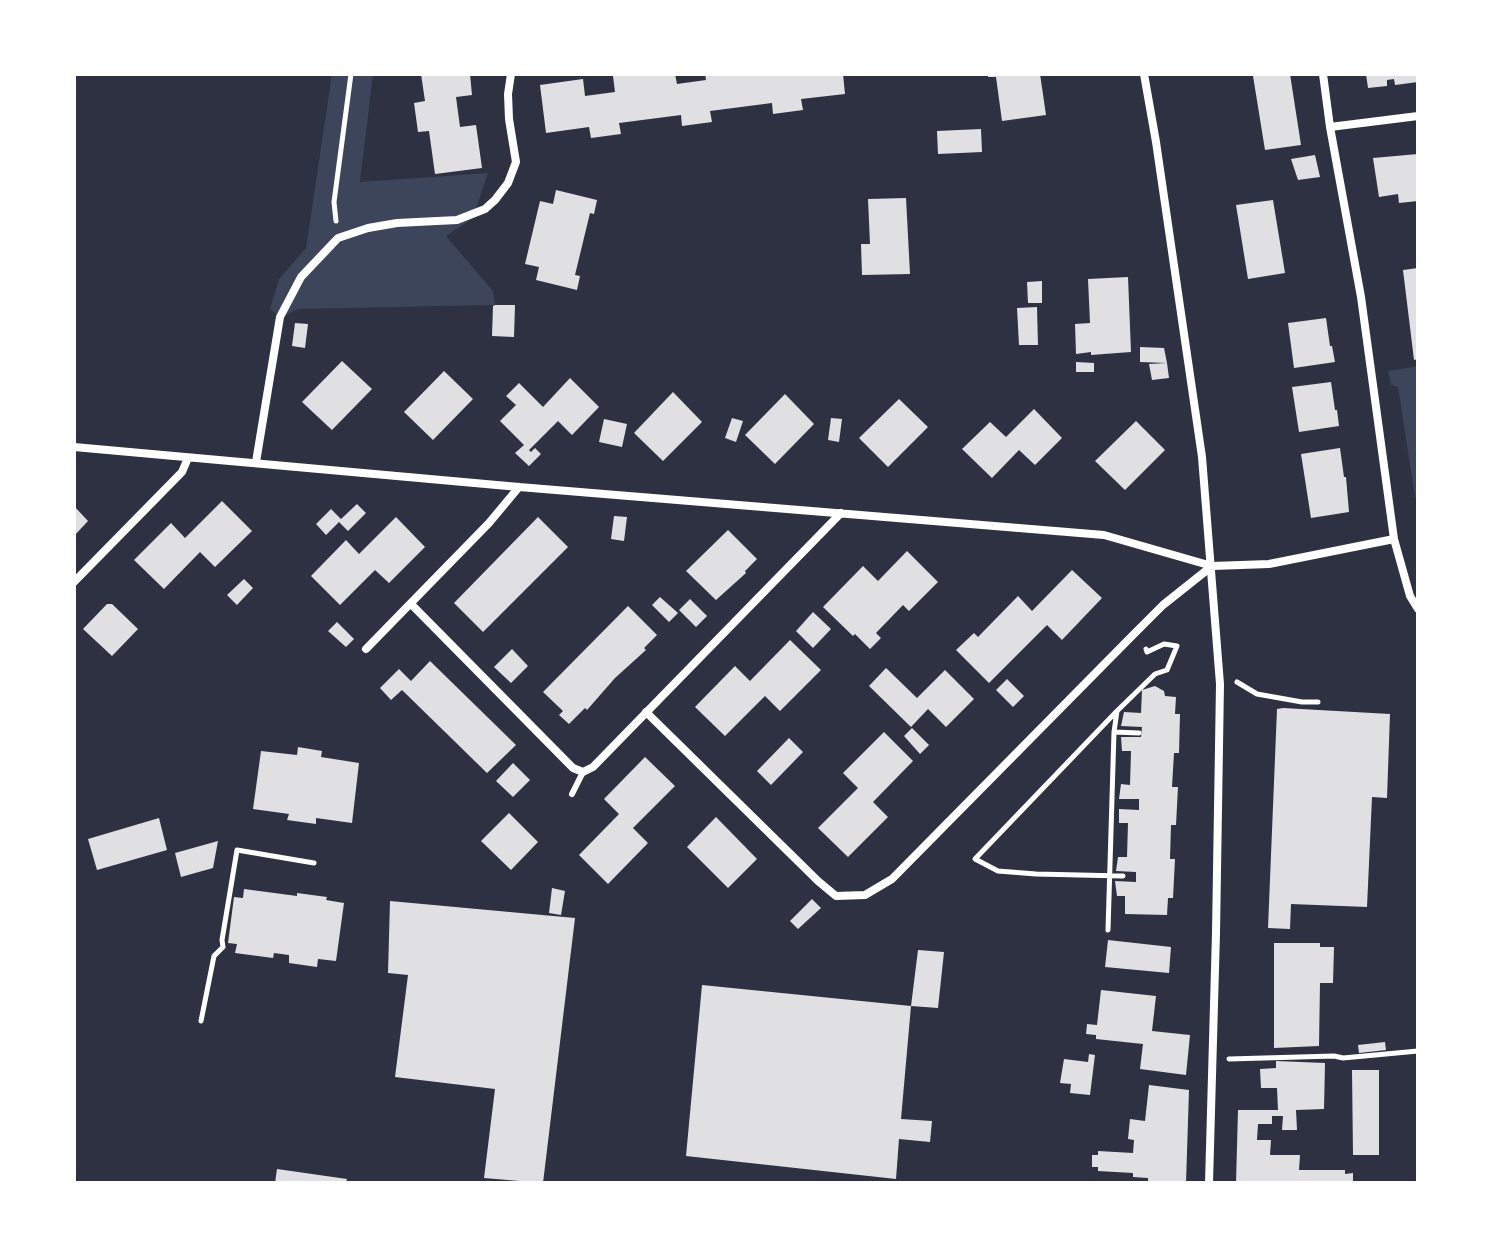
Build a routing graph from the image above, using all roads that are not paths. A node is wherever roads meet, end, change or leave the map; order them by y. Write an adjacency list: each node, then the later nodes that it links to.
1 (511, 74): 8 (street)
2 (1144, 74): 12 (street)
3 (1323, 74): 5 (street)
4 (1418, 116): 5 (street)
5 (1330, 127): 11 (street)
6 (74, 447): 7 (street)
7 (188, 458): 8 (street); 13 (street)
8 (256, 462): 9 (street)
9 (519, 487): 10 (street); 14 (street)
10 (841, 513): 12 (street); 17 (street)
11 (1394, 539): 12 (street); 15 (street)
12 (1212, 566): 17 (street); 20 (street)
13 (74, 582)
14 (411, 604): 16 (street); 18 (street)
15 (1418, 609)
16 (366, 649)
17 (646, 712): 18 (street)
18 (583, 772): 19 (lane)
19 (572, 794)
20 (1209, 1183)

